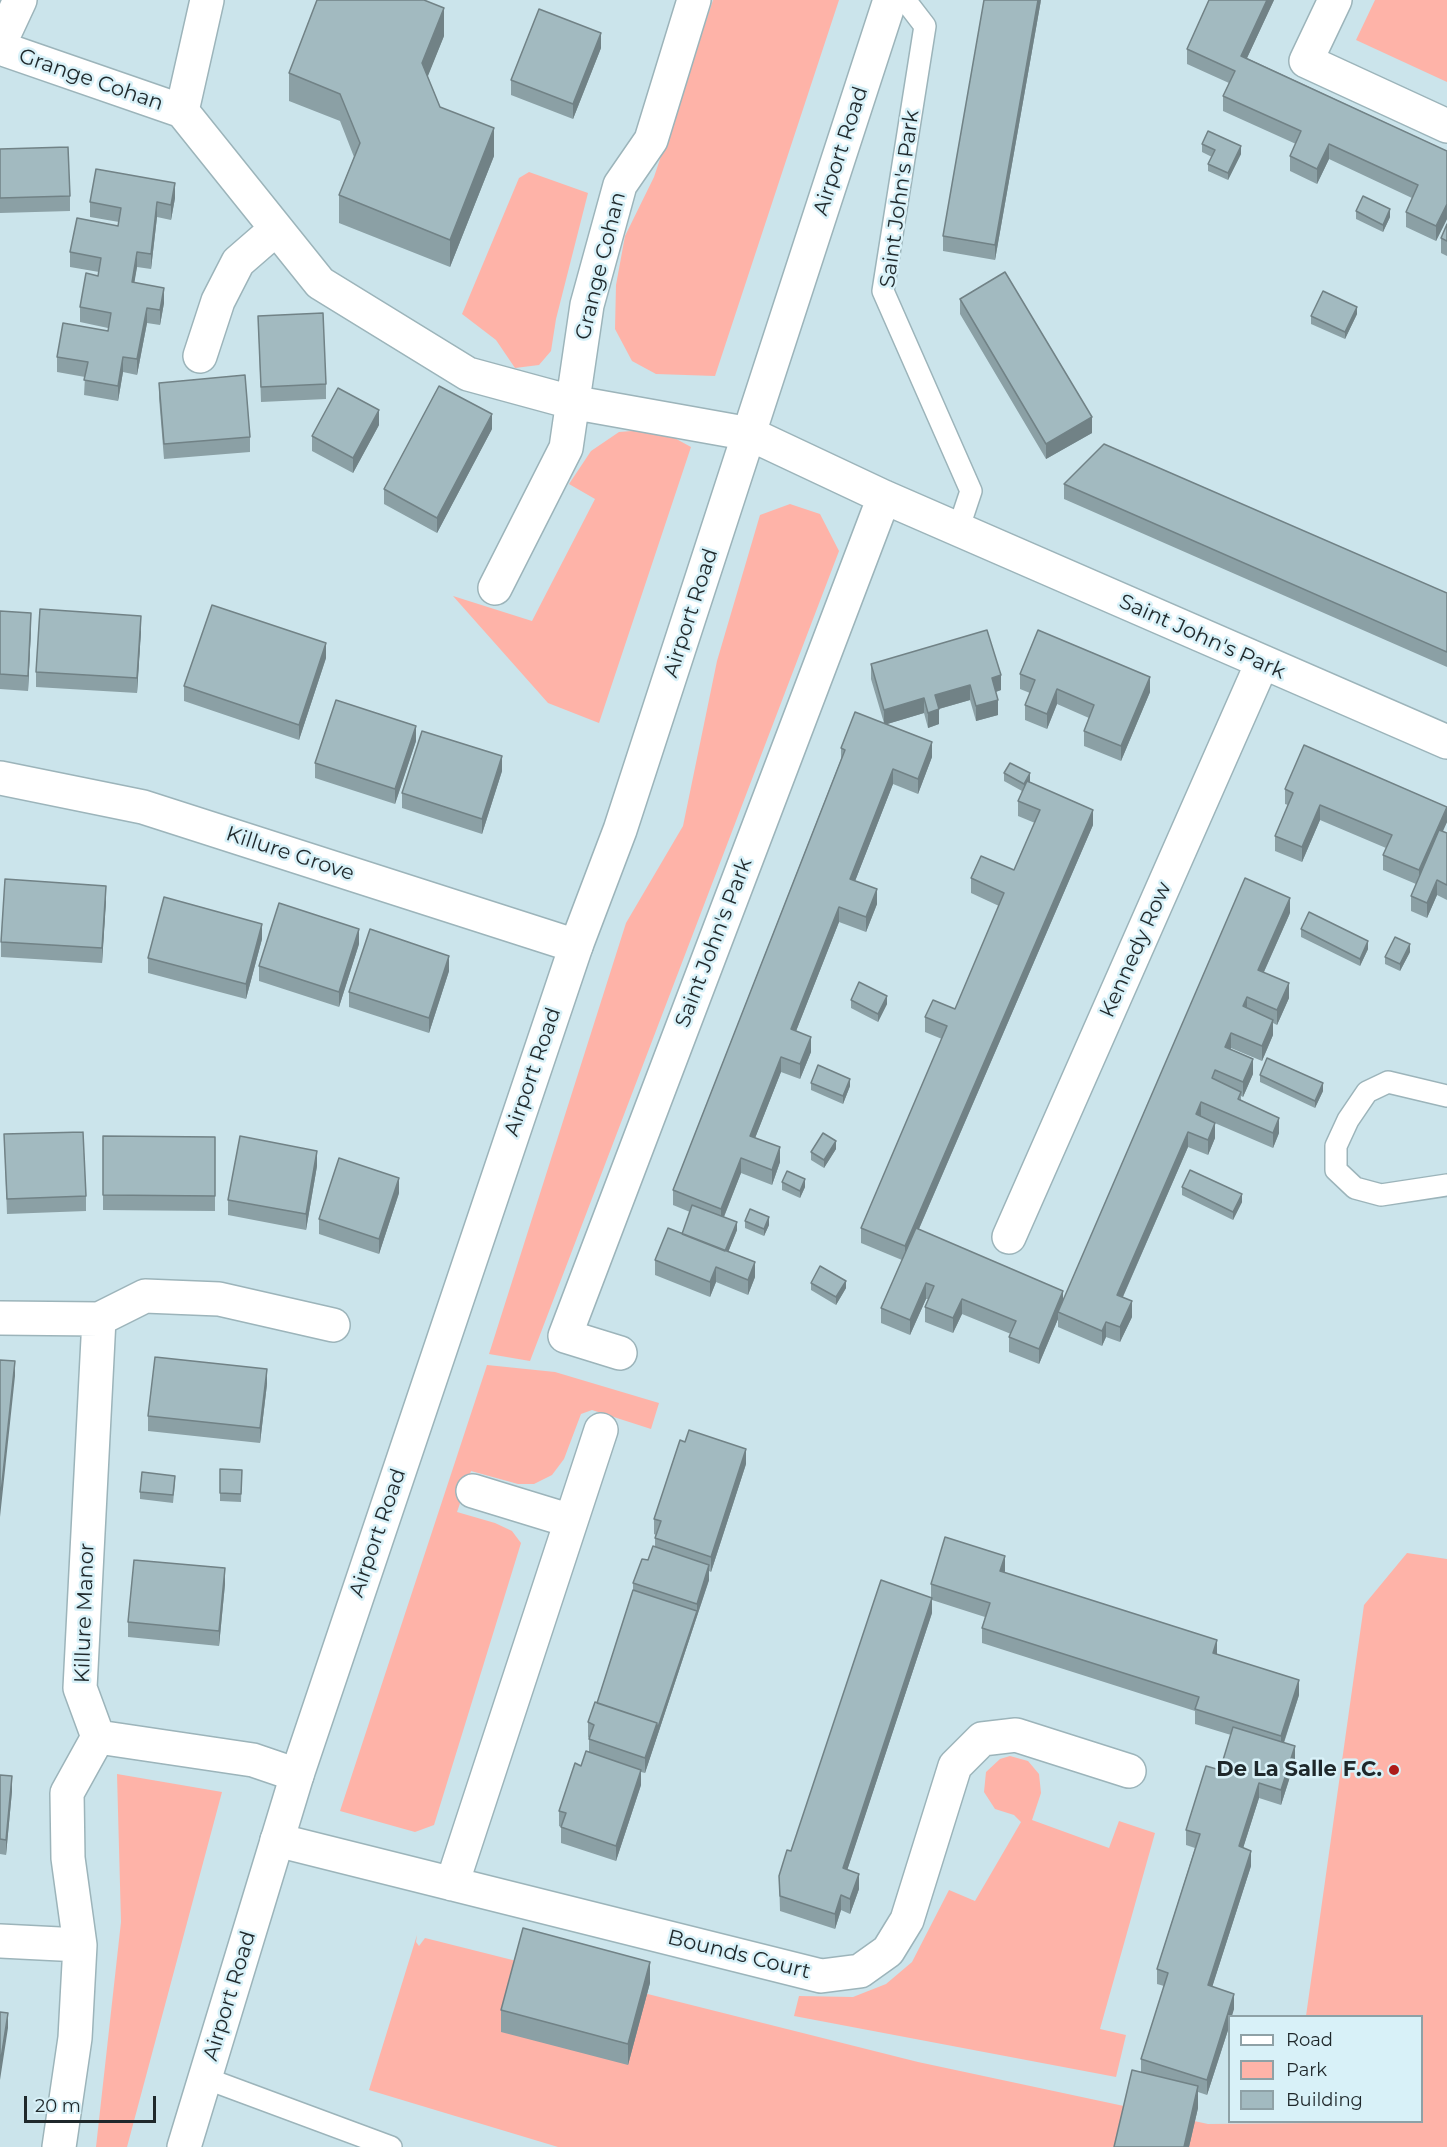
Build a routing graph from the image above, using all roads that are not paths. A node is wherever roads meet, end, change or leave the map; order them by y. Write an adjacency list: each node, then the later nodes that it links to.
1 (20, 0): 7 (street, Grange Cohan)
2 (207, 0): 9 (street, Grange Cohan)
3 (694, 0): 13 (street, Grange Cohan)
4 (890, 0): 14 (street, Airport Road)
5 (905, 0): 16 (lane, Saint John's Park)
6 (1335, 0): 10 (street)
7 (0, 43)
8 (0, 48): 9 (street, Grange Cohan)
9 (182, 111): 11 (street, Grange Cohan)
10 (1447, 126)
11 (276, 229): 12 (street); 13 (street, Grange Cohan)
12 (200, 356)
13 (571, 402): 14 (street, Grange Cohan); 17 (street, Grange Cohan)
14 (750, 434): 15 (street, Saint John's Park); 21 (street, Airport Road)
15 (884, 497): 16 (street, Saint John's Park); 28 (street, Saint John's Park)
16 (958, 530): 18 (street, Saint John's Park)
17 (495, 588)
18 (1262, 663): 19 (street, Saint John's Park); 24 (street, Kennedy Row)
19 (1447, 742)
20 (0, 778): 21 (street, Killure Grove)
21 (576, 946): 34 (street, Airport Road)
22 (1447, 1096): 23 (lane)
23 (1447, 1185)
24 (1009, 1237)
25 (0, 1318): 26 (street)
26 (99, 1320): 27 (street); 32 (street, Killure Manor)
27 (333, 1325)
28 (620, 1353)
29 (601, 1430): 31 (street)
30 (473, 1491): 31 (street)
31 (571, 1521): 36 (street)
32 (98, 1737): 34 (street); 38 (street)
33 (1129, 1771): 36 (street, Bounds Court)
34 (297, 1775): 35 (street, Airport Road)
35 (277, 1840): 36 (street, Bounds Court); 39 (street, Airport Road)
36 (452, 1884)
37 (0, 1941): 38 (street)
38 (80, 1945): 40 (street)
39 (205, 2078): 41 (street, Airport Road); 42 (lane)
40 (59, 2147)
41 (184, 2147)
42 (391, 2147)

